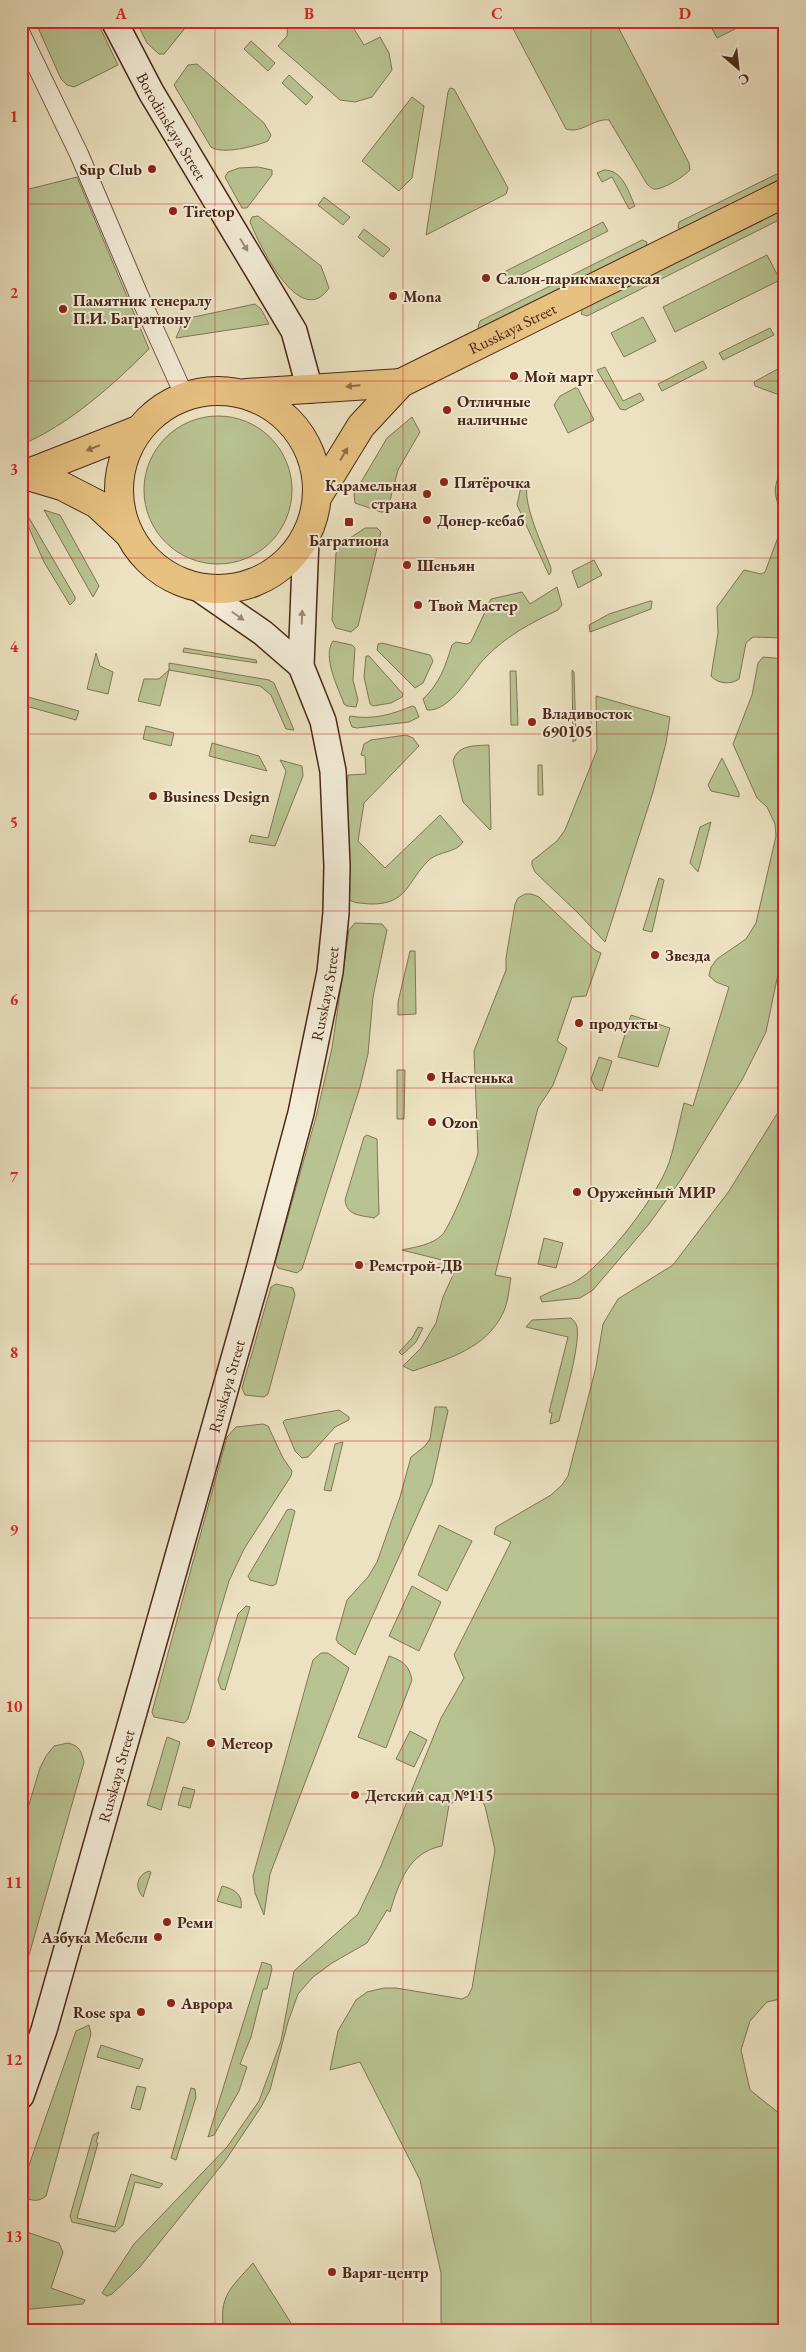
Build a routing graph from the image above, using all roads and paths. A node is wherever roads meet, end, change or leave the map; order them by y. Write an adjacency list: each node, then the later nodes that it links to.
1 (114, 21): 5 (main road, Borodinskaya Street, one-way to 5)
2 (21, 34): 7 (street)
3 (785, 193): 4 (main road, Russkaya Street)
4 (402, 383): 5 (main road, Russkaya Street, one-way to 5); 10 (main road, Russkaya Street, one-way to 4)
5 (310, 390): 6 (main road, Russkaya Street)
6 (244, 393): 7 (main road, Russkaya Street); 10 (main road)
7 (185, 397): 8 (main road, Russkaya Street)
8 (138, 430): 9 (main road, one-way to 9); 11 (main road)
9 (23, 476): 11 (main road)
10 (318, 496): 12 (main road)
11 (128, 533): 13 (main road)
12 (306, 539): 13 (main road); 14 (main road, Russkaya Street, one-way to 12)
13 (198, 588): 14 (main road, Russkaya Street, one-way to 14)
14 (301, 666): 15 (main road, Russkaya Street)
15 (21, 2096)

